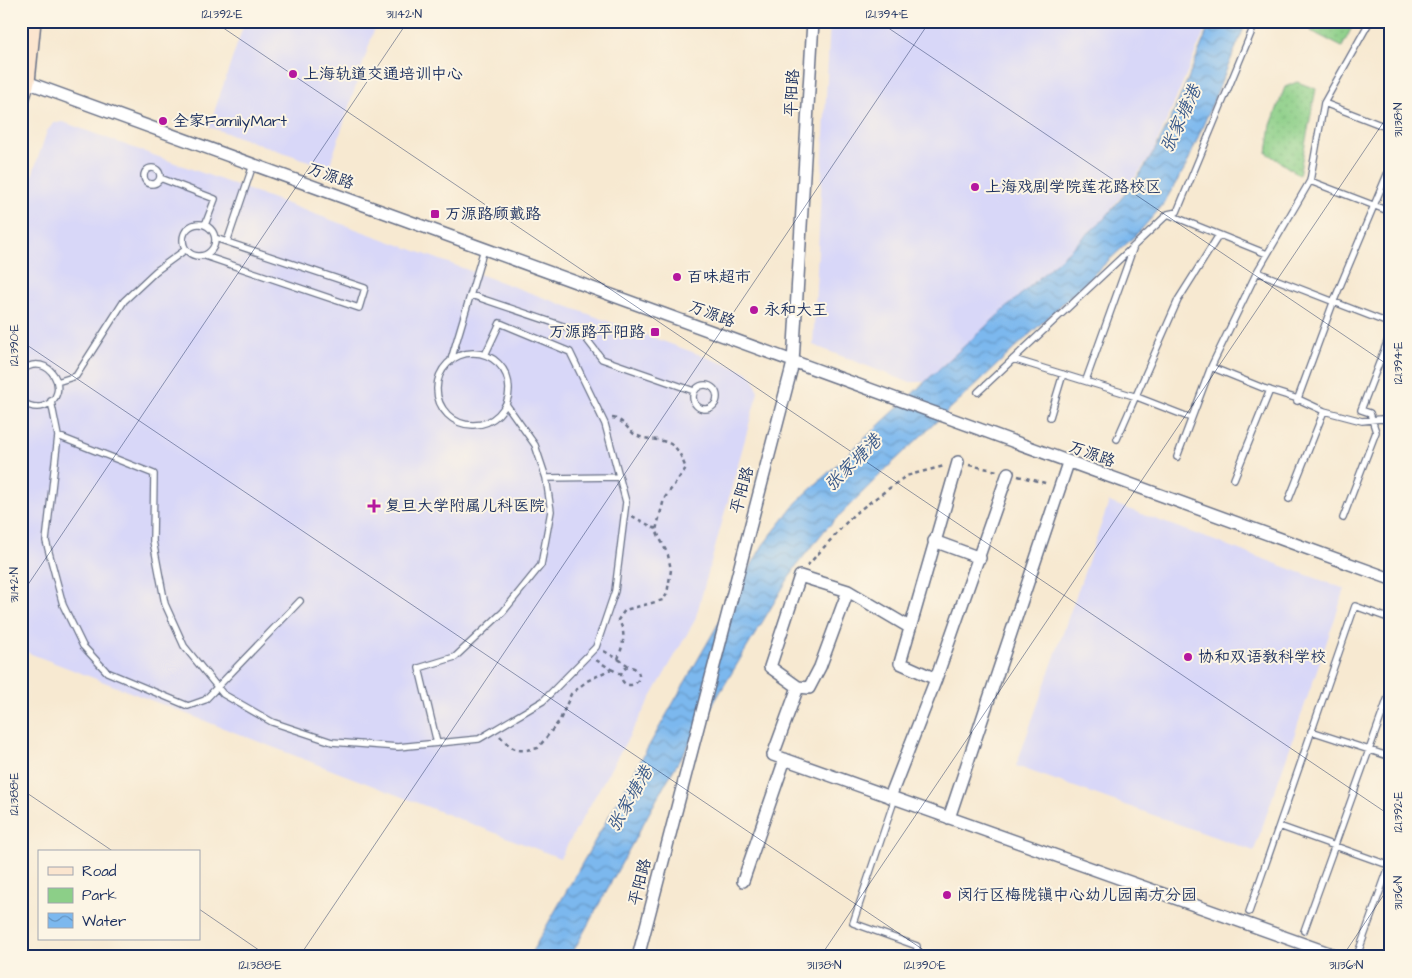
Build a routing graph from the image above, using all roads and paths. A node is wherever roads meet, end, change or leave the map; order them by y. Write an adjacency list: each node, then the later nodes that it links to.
1 (33, 21): 5 (main road)
2 (813, 21): 33 (street, 平阳路)
3 (1256, 21): 15 (lane)
4 (1370, 21): 7 (lane)
5 (24, 81): 6 (main road); 9 (street, 万源路)
6 (21, 100)
7 (1324, 103): 8 (lane); 12 (lane)
8 (1391, 129)
9 (253, 165): 19 (lane); 21 (street, 万源路)
10 (1391, 165): 13 (lane)
11 (160, 178): 16 (lane)
12 (1310, 181): 13 (lane); 23 (lane)
13 (1373, 205): 14 (lane); 27 (lane)
14 (1391, 212)
15 (1168, 214): 17 (lane); 20 (lane)
16 (205, 225): 18 (lane); 22 (lane)
17 (1219, 235): 23 (lane); 42 (lane)
18 (215, 238): 19 (lane); 24 (lane)
19 (227, 242): 24 (lane)
20 (1135, 245): 31 (lane); 37 (lane)
21 (484, 249): 26 (lane); 33 (street, 万源路)
22 (185, 250): 24 (lane); 38 (lane)
23 (1268, 254): 25 (lane)
24 (204, 256)
25 (1257, 272): 27 (lane); 34 (lane)
26 (471, 295): 32 (lane); 40 (lane)
27 (1333, 303): 28 (lane); 43 (lane)
28 (1391, 324)
29 (1391, 332): 51 (lane)
30 (486, 354): 32 (lane); 46 (lane); 49 (lane)
31 (1013, 359): 36 (lane); 41 (lane)
32 (451, 360): 46 (lane)
33 (793, 362): 57 (street, 万源路); 100 (street, 平阳路)
34 (1211, 367): 39 (lane); 50 (lane)
35 (21, 371): 38 (lane)
36 (1063, 374): 37 (lane); 48 (lane)
37 (1086, 380): 42 (lane)
38 (57, 382): 45 (lane)
39 (1270, 390): 43 (lane); 61 (lane)
40 (694, 391): 40 (lane)
41 (978, 392)
42 (1137, 397): 50 (lane); 54 (lane)
43 (1298, 400): 47 (lane)
44 (21, 401): 45 (lane)
45 (51, 401): 53 (lane)
46 (506, 404): 59 (lane)
47 (1324, 411): 51 (lane); 63 (lane)
48 (1050, 417)
49 (603, 418): 60 (lane); 66 (path)
50 (1191, 418): 55 (lane)
51 (1372, 420): 52 (lane); 65 (lane)
52 (1391, 421)
53 (58, 436): 82 (lane); 82 (lane)
54 (1117, 439)
55 (1176, 457)
56 (958, 462): 58 (path); 67 (street); 69 (path)
57 (1068, 463): 62 (street); 70 (street, 万源路)
58 (1008, 473): 62 (path); 68 (street)
59 (546, 478): 60 (lane); 87 (lane)
60 (619, 478): 64 (lane)
61 (1234, 479)
62 (1060, 487): 92 (street)
63 (1289, 499)
64 (624, 512): 66 (path); 75 (lane)
65 (1343, 518)
66 (656, 530): 77 (path)
67 (934, 541): 68 (street); 74 (street)
68 (980, 558): 81 (street)
69 (800, 576): 71 (street); 83 (street)
70 (1391, 579)
71 (848, 591): 74 (street); 83 (street)
72 (300, 601): 82 (lane)
73 (1391, 619): 86 (lane)
74 (909, 627): 81 (street)
75 (596, 647): 76 (lane); 77 (path)
76 (588, 656): 79 (path); 85 (lane)
77 (618, 659): 78 (path)
78 (630, 667): 80 (path); 80 (path)
79 (611, 669): 80 (path); 85 (path)
80 (621, 674)
81 (936, 679): 91 (street)
82 (217, 687): 87 (lane)
83 (798, 687): 90 (street)
84 (1391, 688): 88 (lane)
85 (495, 729): 87 (lane)
86 (1311, 731): 88 (lane); 93 (lane)
87 (437, 743)
88 (1369, 750): 89 (lane); 94 (lane)
89 (1391, 758)
90 (785, 759): 91 (street); 96 (street)
91 (893, 797): 92 (street); 101 (lane)
92 (949, 818): 102 (street)
93 (1278, 826): 94 (lane); 97 (lane)
94 (1334, 846): 95 (lane); 98 (lane)
95 (1390, 864): 99 (lane)
96 (743, 881)
97 (1249, 912)
98 (1304, 931)
99 (1359, 950)
100 (638, 957)
101 (917, 957)
102 (1340, 957)

